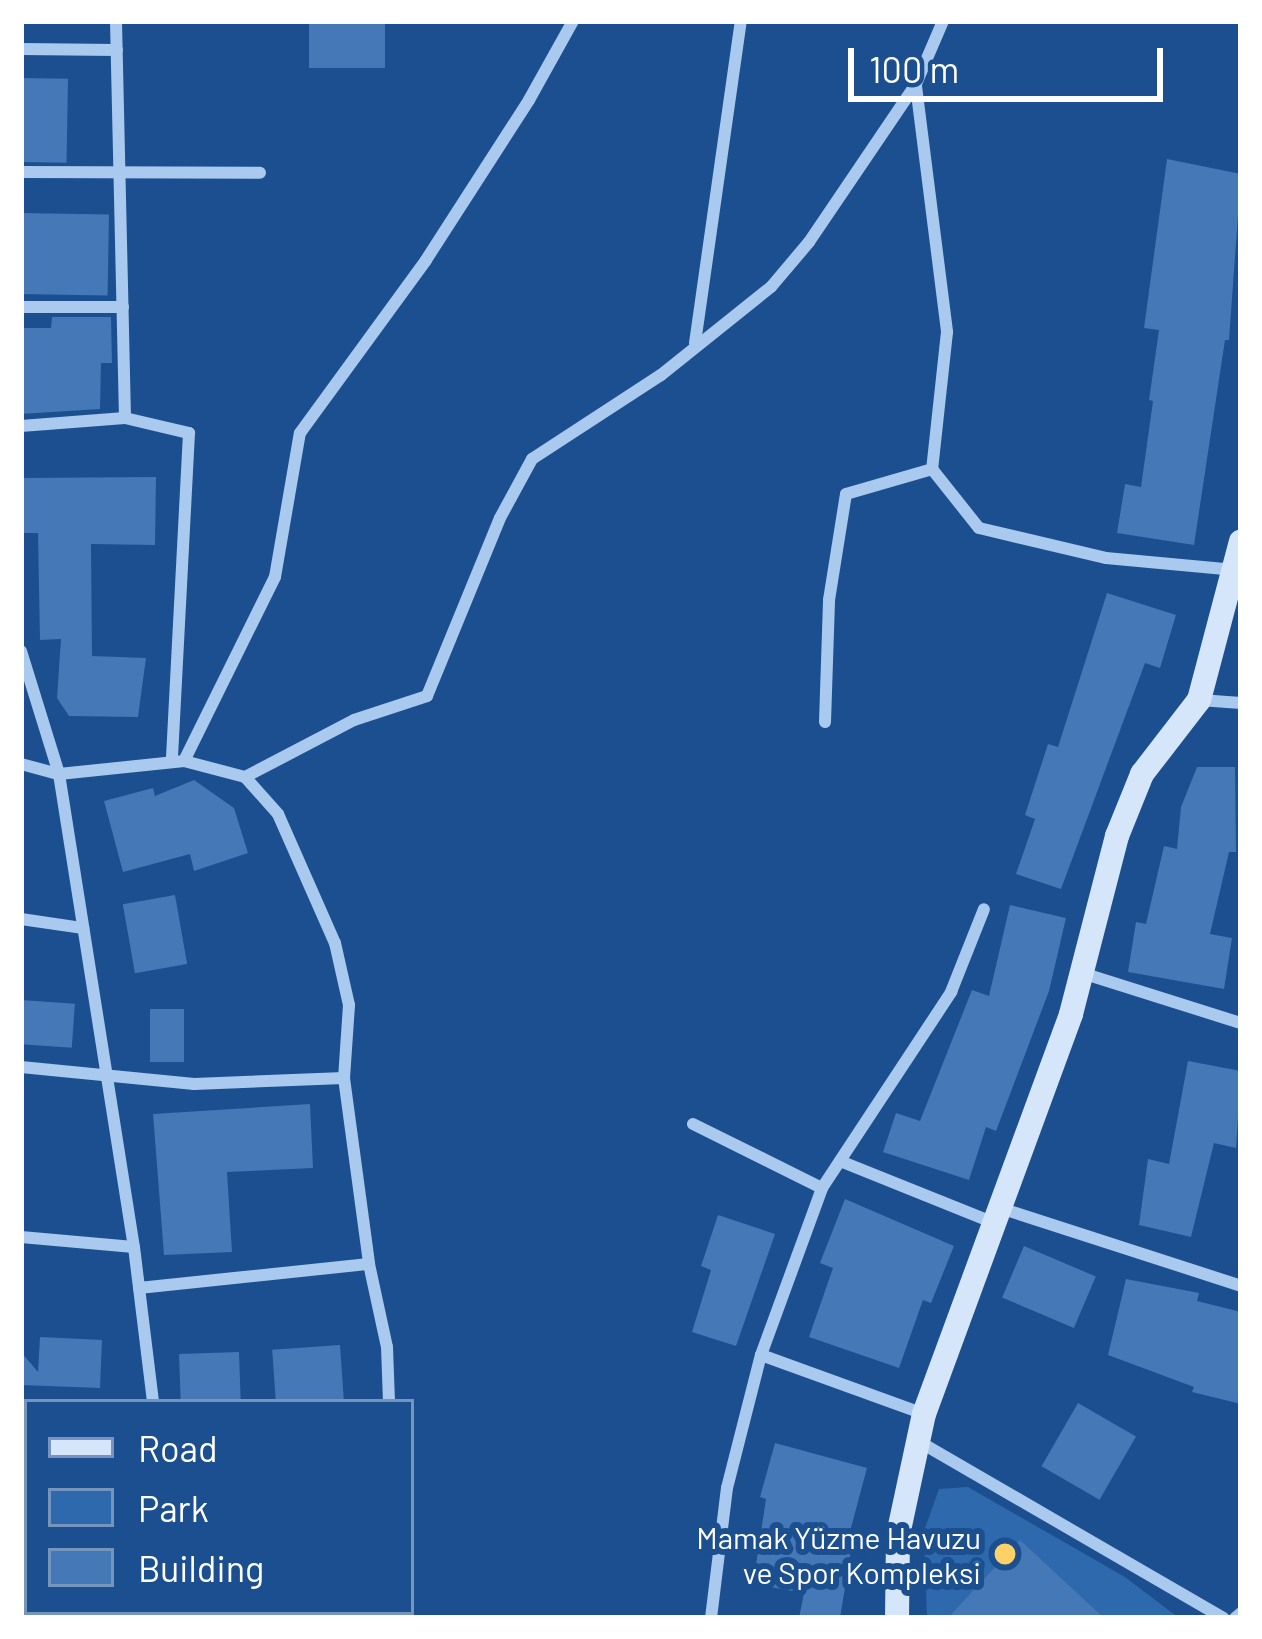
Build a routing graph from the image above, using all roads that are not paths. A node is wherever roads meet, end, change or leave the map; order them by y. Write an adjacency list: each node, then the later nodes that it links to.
1 (116, 21): 6 (street)
2 (573, 21): 23 (street)
3 (741, 21): 13 (street)
4 (944, 21): 7 (street)
5 (21, 49): 6 (street)
6 (117, 50): 8 (street)
7 (916, 84): 13 (street); 16 (street)
8 (120, 169): 9 (street); 10 (street); 12 (street)
9 (21, 172)
10 (260, 173)
11 (21, 307): 12 (street)
12 (123, 307): 14 (street)
13 (695, 343): 26 (street)
14 (125, 418): 15 (street); 23 (street)
15 (21, 426)
16 (932, 469): 18 (street); 22 (street)
17 (1241, 541): 18 (main road)
18 (1235, 570): 20 (main road)
19 (21, 651): 25 (street)
20 (1199, 700): 21 (street); 30 (main road)
21 (1241, 704)
22 (825, 722)
23 (178, 762): 25 (street); 26 (street)
24 (21, 764): 25 (street)
25 (59, 775): 29 (street)
26 (245, 777): 34 (street)
27 (984, 909): 36 (street)
28 (21, 919): 29 (street)
29 (83, 928): 33 (street)
30 (1082, 972): 31 (street); 38 (main road)
31 (1241, 1023)
32 (21, 1067): 33 (street)
33 (106, 1075): 34 (street); 40 (street)
34 (344, 1078): 41 (street)
35 (693, 1124): 37 (street)
36 (840, 1161): 37 (street); 38 (street)
37 (822, 1187): 44 (street)
38 (994, 1215): 42 (street); 47 (main road)
39 (21, 1237): 40 (street)
40 (134, 1247): 43 (street)
41 (369, 1264): 43 (street); 46 (street)
42 (1241, 1286)
43 (139, 1288): 45 (street)
44 (761, 1355): 47 (street); 49 (street)
45 (153, 1399)
46 (389, 1399)
47 (924, 1414): 48 (main road)
48 (916, 1439): 50 (main road); 51 (street)
49 (711, 1618)
50 (896, 1618)
51 (1223, 1618)

